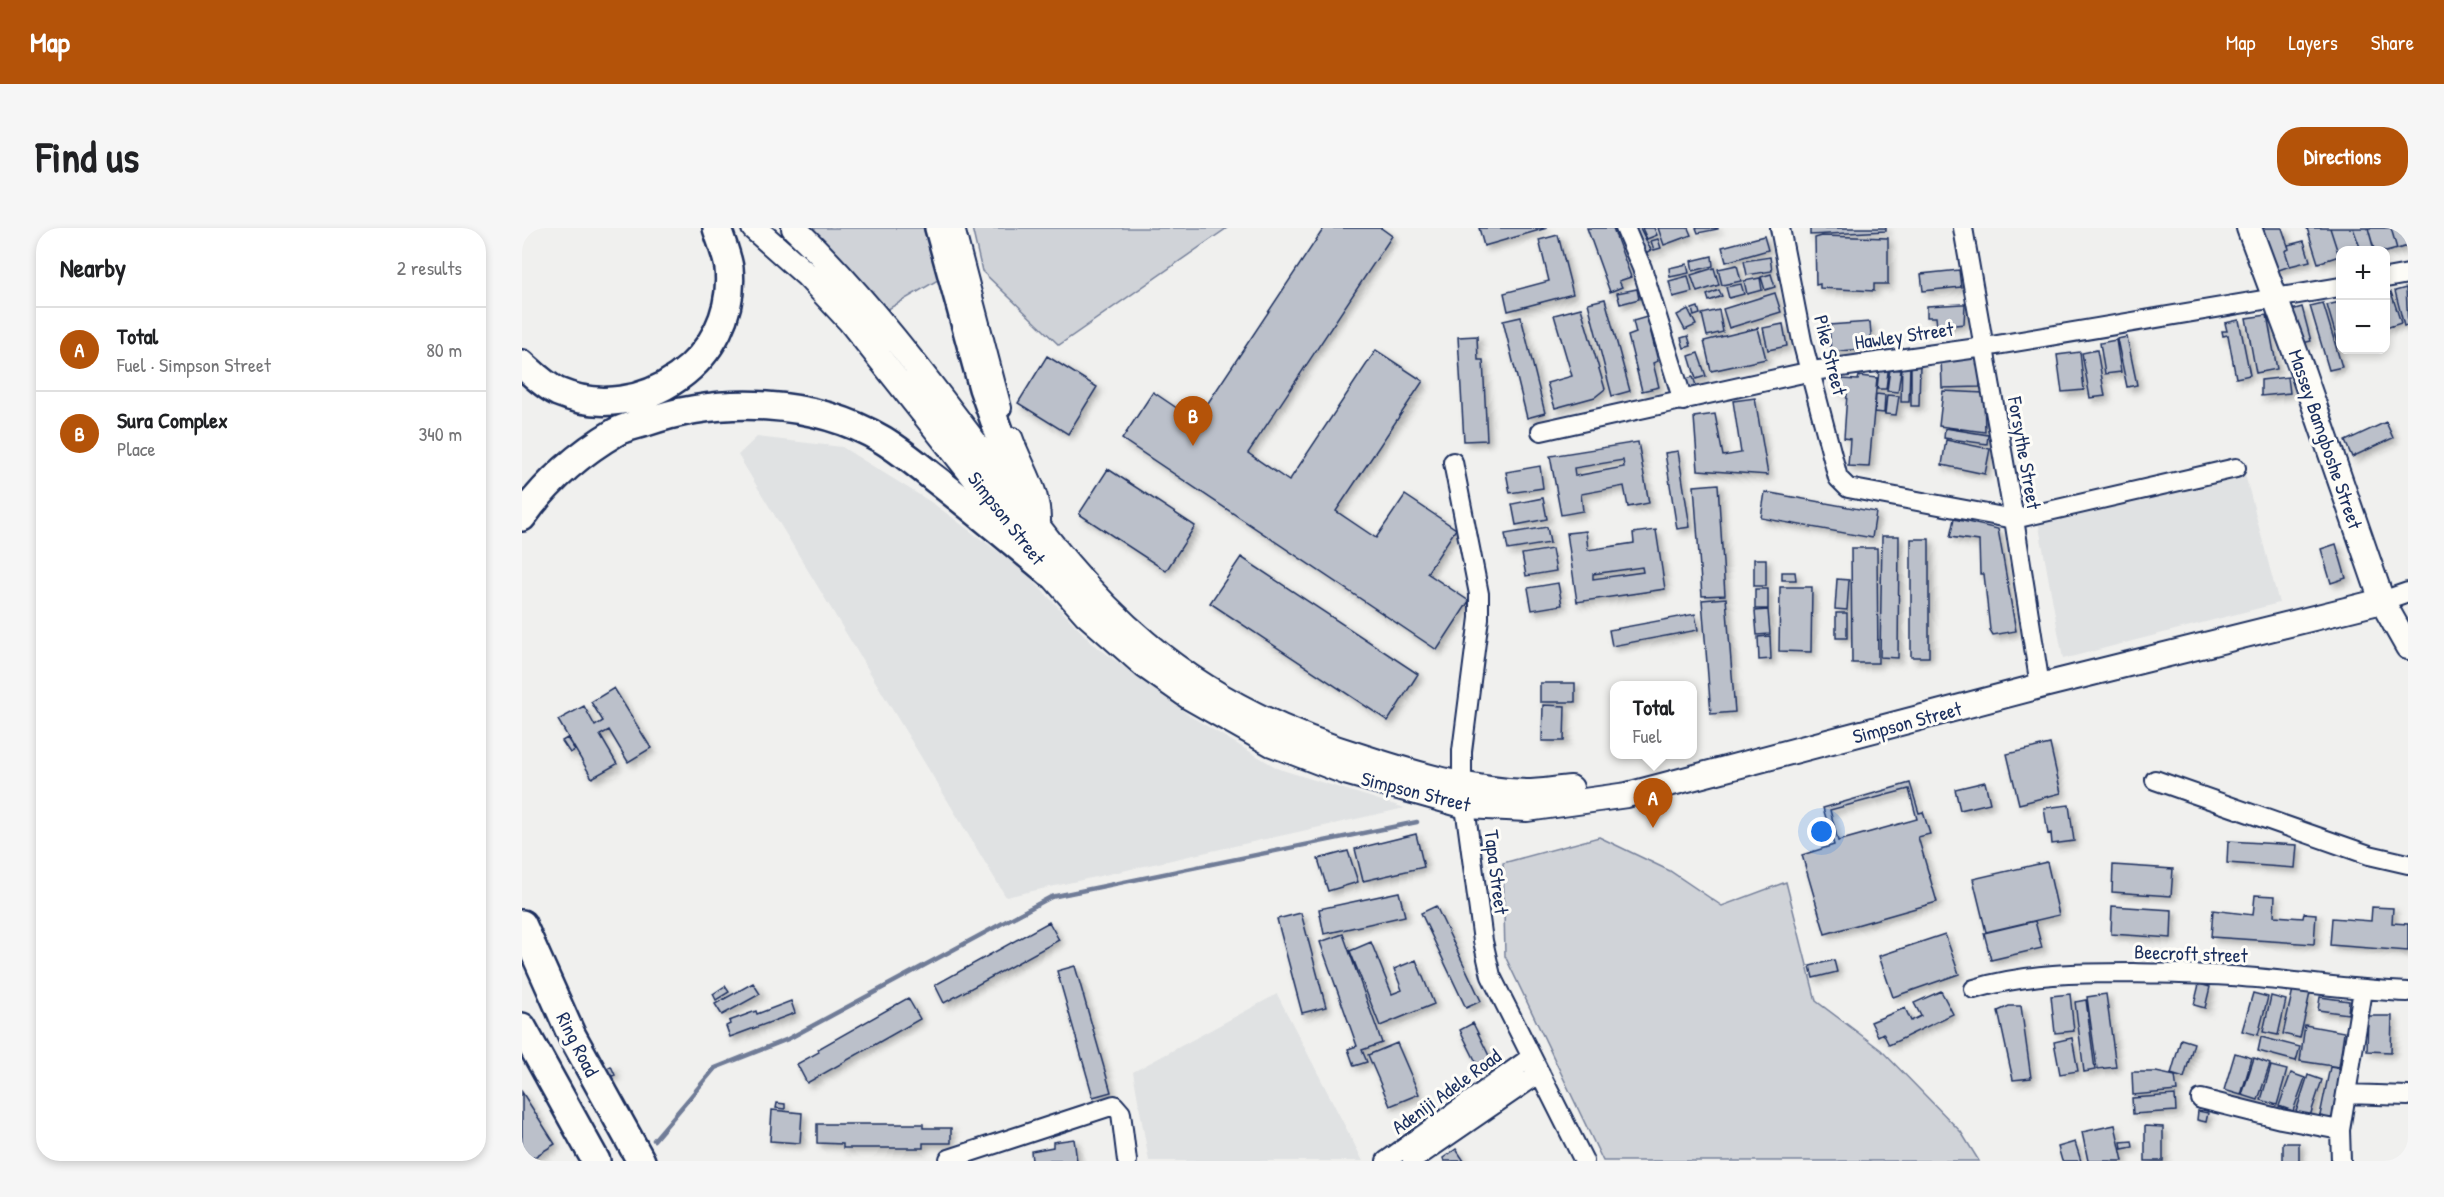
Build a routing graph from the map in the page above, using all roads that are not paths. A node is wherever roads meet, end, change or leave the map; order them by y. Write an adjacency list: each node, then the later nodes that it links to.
1 (717, 228): 16 (highway)
2 (754, 228): 15 (main road)
3 (794, 228): 15 (main road)
4 (939, 228): 24 (highway)
5 (955, 228): 24 (street)
6 (1625, 228): 18 (street)
7 (1780, 228): 17 (street, Pike Street)
8 (1963, 228): 14 (street, Forsythe Street)
9 (2249, 228): 13 (main road, Massey Bamgboshe Street)
10 (2408, 274): 11 (street)
11 (2390, 277)
12 (2336, 288): 13 (street)
13 (2275, 299): 14 (street, Hawley Street); 27 (main road, Massey Bamgboshe Street)
14 (1984, 347): 17 (street, Hawley Street); 23 (street, Forsythe Street)
15 (897, 361): 24 (main road); 25 (main road, Simpson Street)
16 (522, 364)
17 (1812, 371): 18 (street, Hawley Street); 23 (street, Pike Street)
18 (1683, 401): 19 (street, Hawley Street)
19 (1541, 431)
20 (1453, 462): 31 (street, Tapa Street)
21 (2236, 468): 23 (street)
22 (522, 517): 25 (highway)
23 (2014, 519): 29 (street, Forsythe Street)
24 (1034, 523): 31 (main road)
25 (1050, 573): 31 (main road, Simpson Street)
26 (2408, 592): 27 (street, Simpson Street)
27 (2382, 601): 28 (main road, Massey Bamgboshe Street); 29 (main road, Simpson Street)
28 (2408, 647)
29 (2040, 686): 31 (main road, Simpson Street)
30 (2155, 780): 32 (street)
31 (1464, 795): 38 (street, Tapa Street)
32 (2408, 864)
33 (522, 924): 45 (highway, Ring Road)
34 (1974, 989): 35 (street, Beecroft street)
35 (2363, 990): 36 (street, Beecroft street); 39 (street)
36 (2408, 992)
37 (522, 1027): 43 (highway, Ring Road)
38 (1535, 1065): 47 (street, Adeniji Adele Road); 48 (street, Adeniji Adele Road); 49 (street, Tapa Street)
39 (2346, 1094): 40 (street); 42 (street)
40 (2408, 1096)
41 (2201, 1099): 42 (street)
42 (2340, 1130): 50 (street)
43 (592, 1154)
44 (950, 1159): 46 (street)
45 (641, 1161)
46 (1128, 1161)
47 (1386, 1161)
48 (1412, 1161)
49 (1584, 1161)
50 (2341, 1161)

